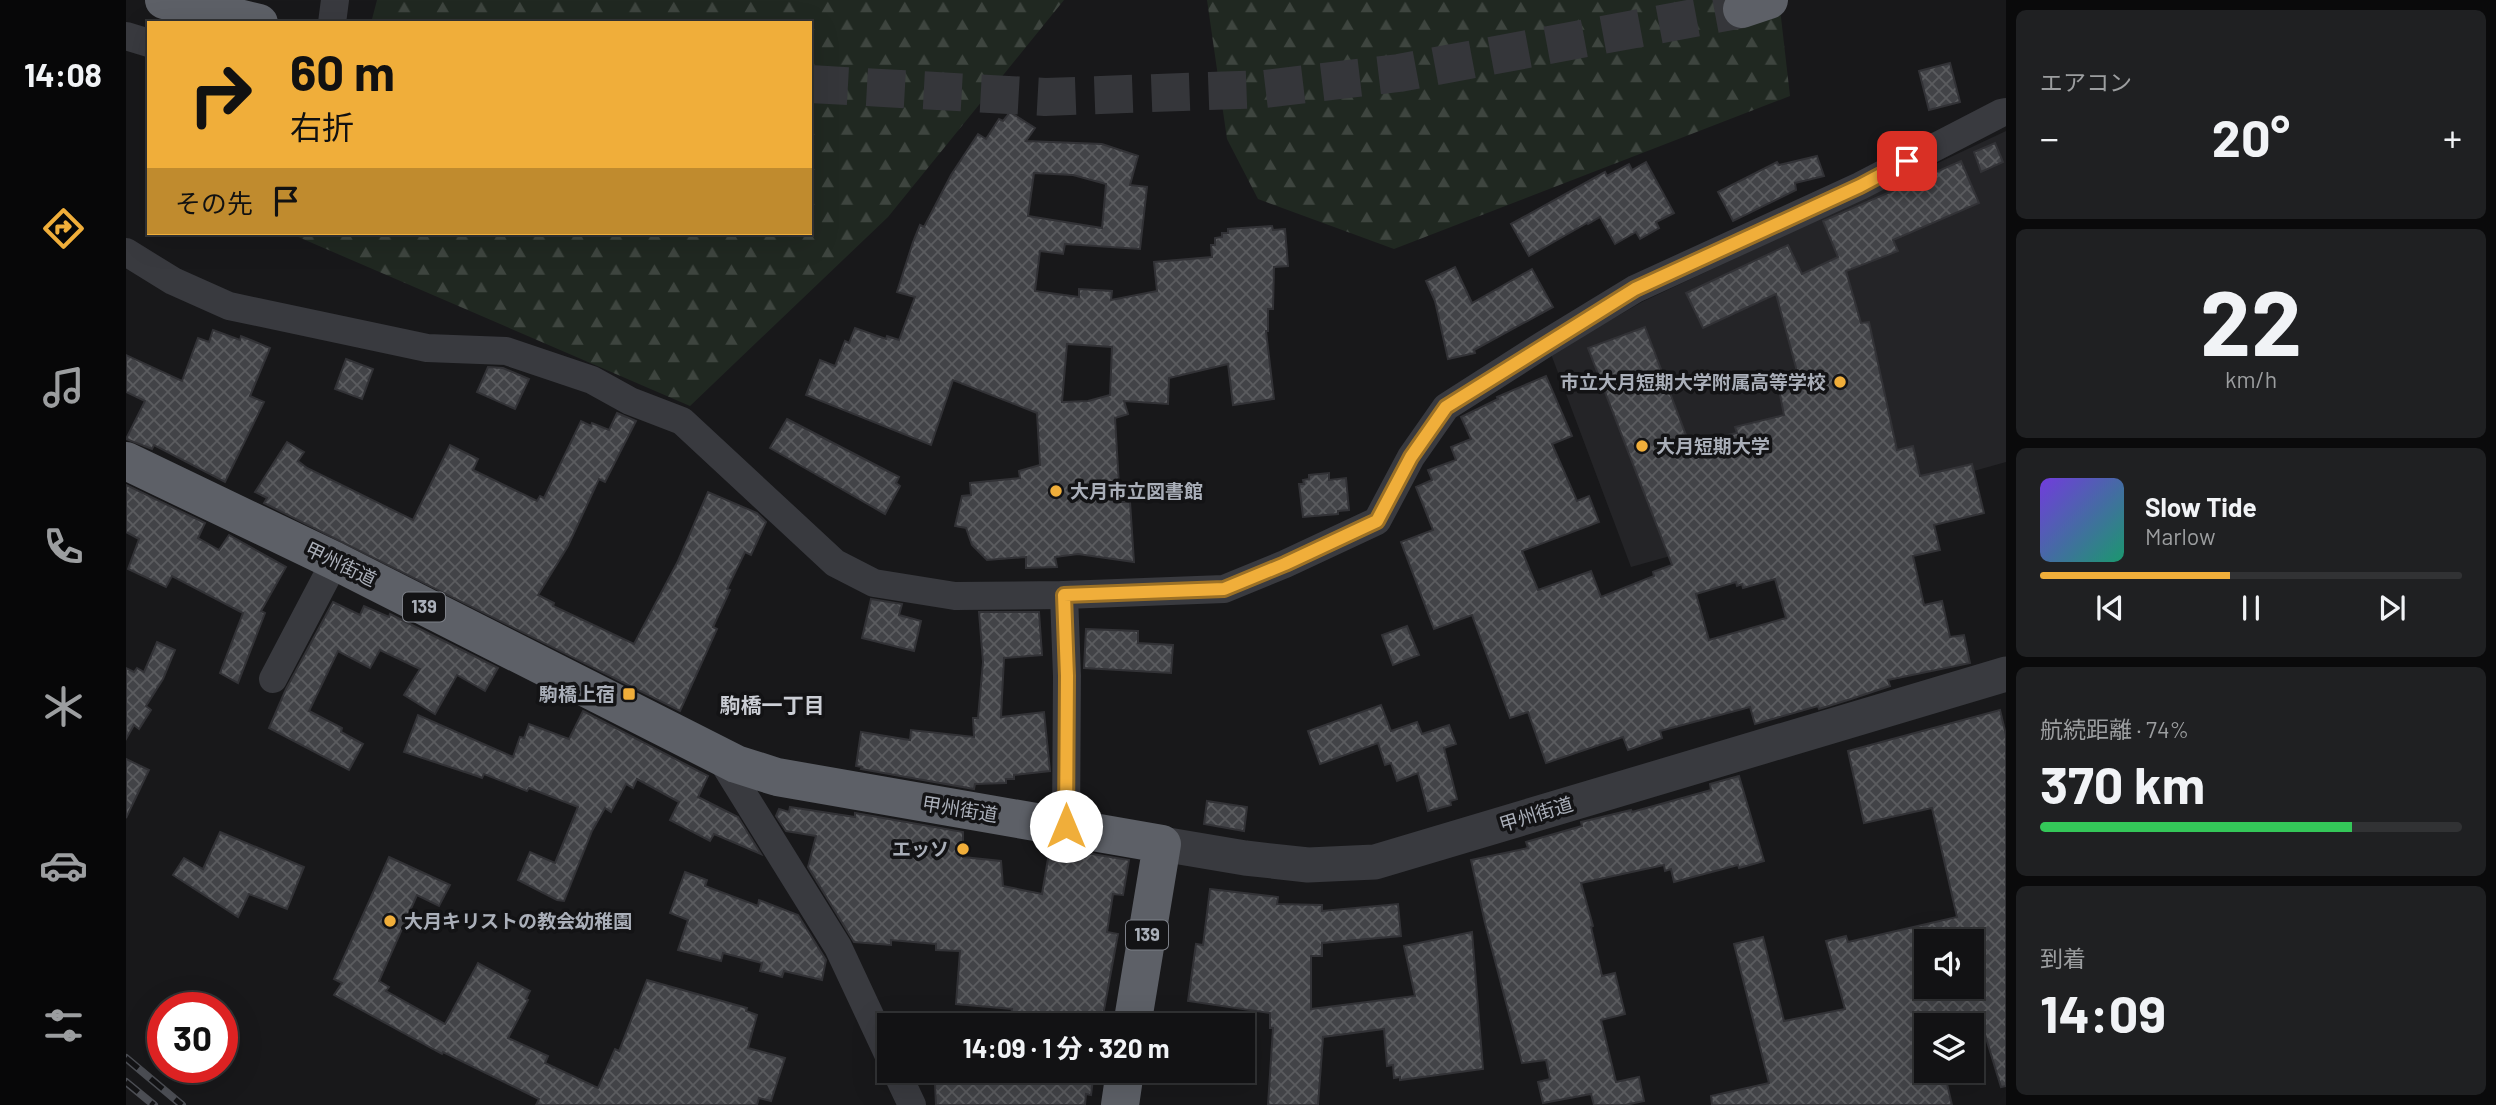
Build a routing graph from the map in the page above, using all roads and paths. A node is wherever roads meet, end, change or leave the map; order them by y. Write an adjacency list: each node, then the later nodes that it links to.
1 (164, 0): 3 (highway)
2 (335, 0): 4 (street)
3 (251, 21)
4 (332, 21)
5 (126, 36): 6 (street)
6 (147, 42)
7 (2006, 112): 11 (street)
8 (126, 252): 11 (street)
9 (126, 461): 10 (highway, 甲州街道 / 139)
10 (335, 561): 13 (street); 14 (highway, 甲州街道 / 139)
11 (1064, 595): 15 (street)
12 (2006, 674): 16 (street, 甲州街道)
13 (274, 679)
14 (720, 757): 15 (highway, 甲州街道 / 139); 18 (street)
15 (1066, 826): 16 (highway, 甲州街道 / 139)
16 (1161, 844): 17 (highway, 139)
17 (1134, 1013)
18 (877, 1030)
19 (902, 1083): 23 (street)
20 (1113, 1083): 24 (street)
21 (1123, 1083): 25 (highway)
22 (1133, 1083): 26 (street)
23 (912, 1105)
24 (1103, 1105)
25 (1120, 1105)
26 (1136, 1105)

